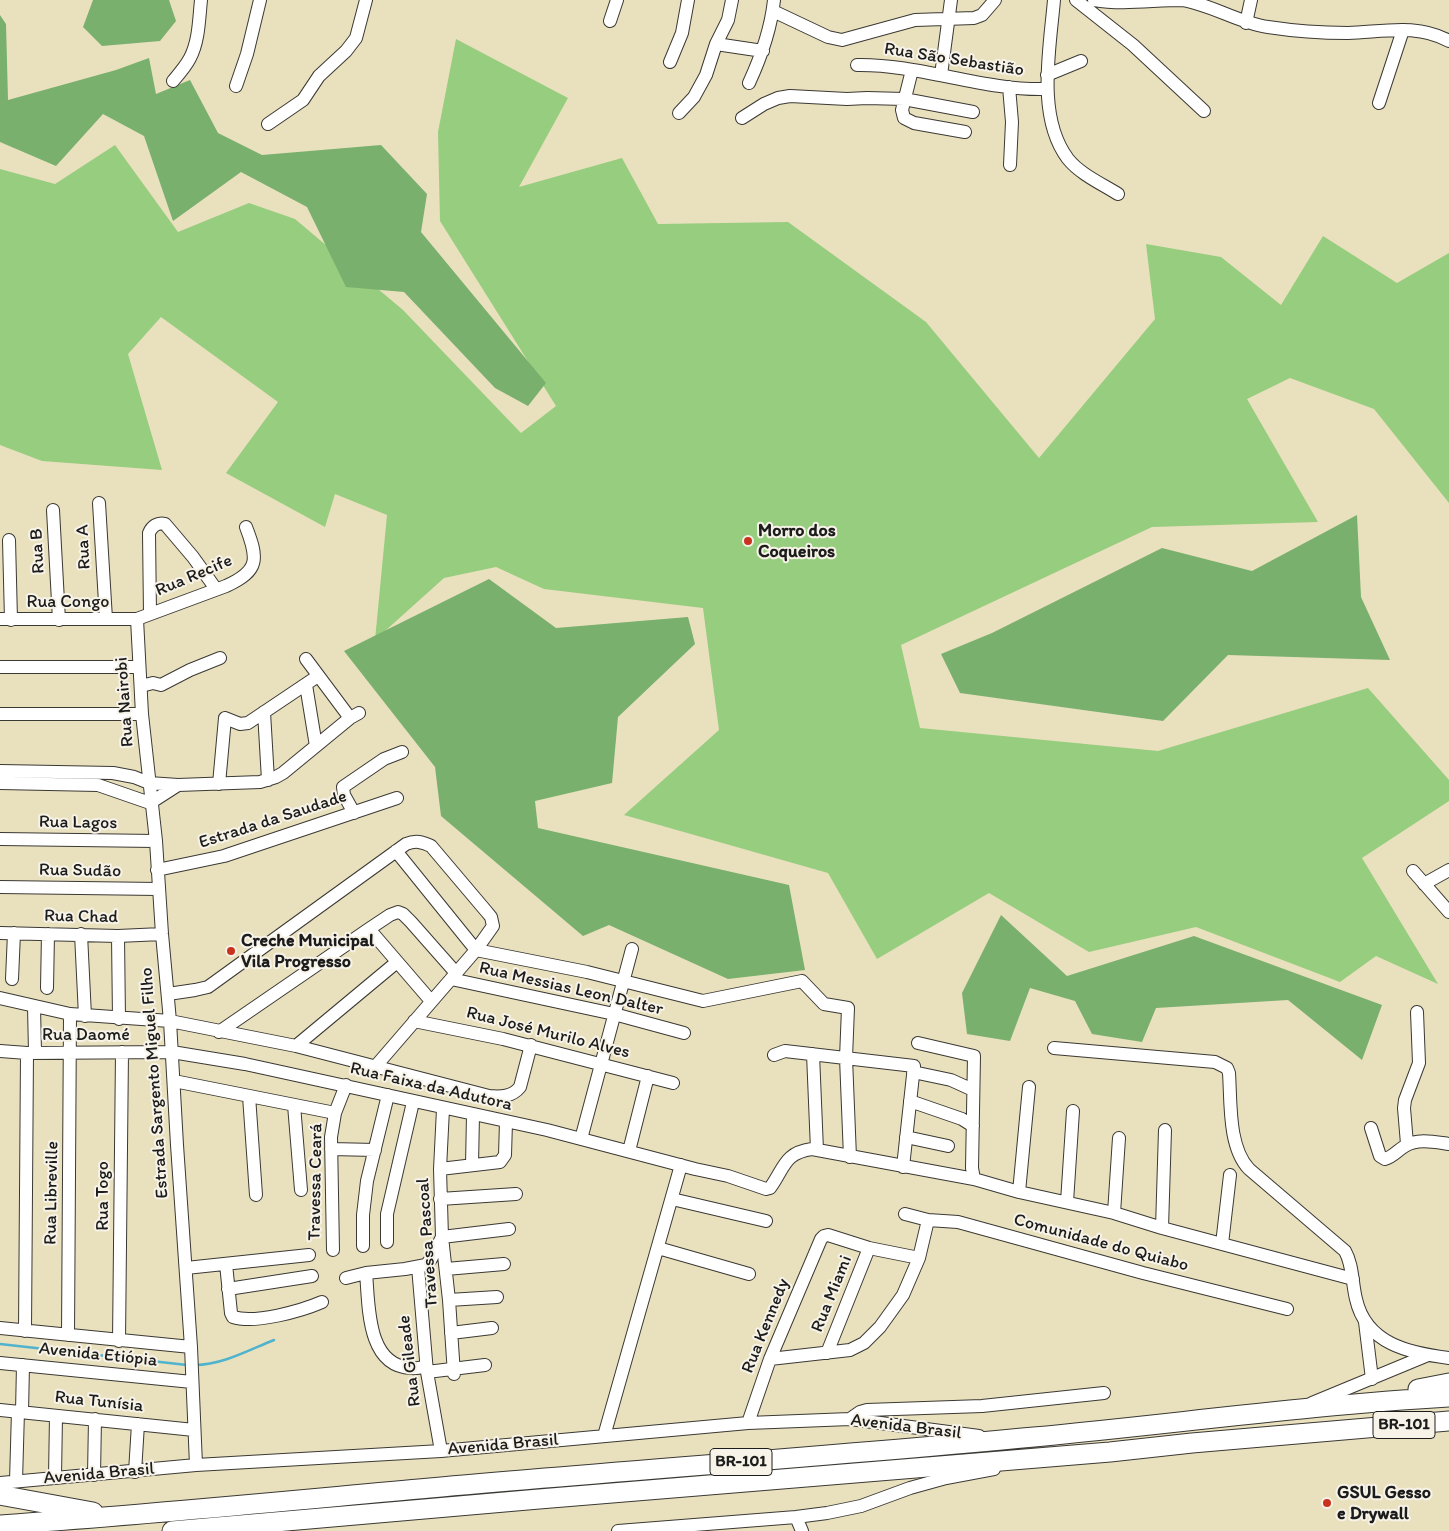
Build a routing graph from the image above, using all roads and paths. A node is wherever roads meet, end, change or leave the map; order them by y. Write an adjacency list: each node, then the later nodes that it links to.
1 (201, 0): 27 (street)
2 (260, 0): 29 (street)
3 (366, 0): 38 (street)
4 (617, 0): 15 (street)
5 (687, 0): 22 (street)
6 (732, 0): 19 (street)
7 (951, 0): 14 (street)
8 (995, 0): 14 (street)
9 (1054, 0): 26 (street)
10 (1076, 0): 34 (street)
11 (1094, 0): 16 (street)
12 (1250, 0): 16 (street)
13 (773, 5): 14 (street); 20 (street)
14 (949, 18): 25 (street)
15 (610, 20)
16 (1246, 23): 17 (street)
17 (1403, 30): 18 (street); 33 (street)
18 (1449, 41)
19 (716, 44): 20 (street); 35 (street)
20 (762, 51): 28 (street)
21 (1081, 60): 26 (street)
22 (670, 62)
23 (857, 65): 24 (street, Rua São Sebastião)
24 (912, 70): 25 (street, Rua São Sebastião); 32 (street)
25 (941, 75): 30 (street, Rua São Sebastião)
26 (1047, 75): 31 (street)
27 (173, 81)
28 (750, 83)
29 (236, 86)
30 (1009, 87): 31 (street, Rua São Sebastião); 40 (street)
31 (1047, 89): 41 (street)
32 (904, 100): 36 (street); 37 (street); 39 (street)
33 (1379, 103)
34 (1204, 111)
35 (679, 112)
36 (973, 112)
37 (742, 118)
38 (268, 124)
39 (965, 132)
40 (1010, 166)
41 (1118, 194)
42 (99, 503): 52 (street, Rua A)
43 (53, 510): 51 (street, Rua B)
44 (246, 527): 47 (street, Rua Recife)
45 (9, 540): 46 (street)
46 (5, 556): 50 (street)
47 (216, 589): 48 (street, Rua Recife); 48 (street)
48 (150, 614): 49 (street, Rua Recife)
49 (137, 619): 52 (street, Rua Congo); 56 (street, Rua Nairobi)
50 (6, 620): 51 (street, Rua Congo)
51 (59, 620): 52 (street, Rua Congo)
52 (106, 620)
53 (220, 658): 59 (street)
54 (306, 659): 57 (street)
55 (0, 667): 56 (street)
56 (139, 667): 59 (street, Rua Nairobi)
57 (318, 676): 58 (street); 63 (street)
58 (306, 685): 60 (street); 63 (street)
59 (141, 686): 62 (street, Rua Nairobi)
60 (264, 712): 66 (street); 69 (street)
61 (0, 714): 62 (street)
62 (142, 714): 68 (street, Rua Nairobi)
63 (316, 746): 66 (street)
64 (402, 752): 73 (street)
65 (0, 771): 68 (street)
66 (268, 780): 69 (street)
67 (0, 782): 72 (street)
68 (149, 783): 70 (street); 72 (street, Estrada Sargento Miguel Filho)
69 (220, 784): 70 (street)
70 (178, 785): 72 (street)
71 (397, 798): 73 (street, Estrada da Saudade)
72 (150, 803): 75 (street, Estrada Sargento Miguel Filho)
73 (354, 812): 77 (street, Estrada da Saudade)
74 (0, 839): 75 (street, Rua Lagos)
75 (156, 841): 77 (street, Estrada Sargento Miguel Filho)
76 (396, 851): 92 (street); 92 (street); 98 (street)
77 (157, 870): 82 (street, Estrada Sargento Miguel Filho)
78 (1449, 870): 80 (street)
79 (1413, 871): 80 (street)
80 (1424, 884): 83 (street)
81 (0, 887): 82 (street, Rua Sudão)
82 (158, 889): 89 (street, Estrada Sargento Miguel Filho)
83 (1449, 912)
84 (369, 929): 93 (street); 94 (street); 109 (street)
85 (0, 933): 86 (street, Rua Chad)
86 (14, 933): 87 (street, Rua Chad); 95 (street)
87 (48, 934): 88 (street, Rua Chad); 97 (street)
88 (81, 934): 90 (street, Rua Chad); 105 (street)
89 (162, 934): 90 (street, Rua Chad); 98 (street, Estrada Sargento Miguel Filho)
90 (118, 936): 106 (street)
91 (632, 949): 96 (street)
92 (476, 950): 94 (street); 96 (street)
93 (397, 962): 100 (street); 113 (street)
94 (453, 976): 100 (street); 104 (street, Rua Messias Leon Dalter)
95 (12, 979)
96 (623, 981): 104 (street); 122 (street)
97 (47, 988)
98 (168, 994): 108 (street, Estrada Sargento Miguel Filho)
99 (0, 998): 101 (street, Rua Faixa da Adutora)
100 (431, 1001): 107 (street)
101 (34, 1007): 103 (street, Rua Faixa da Adutora); 116 (street)
102 (1417, 1012): 149 (street)
103 (70, 1014): 105 (street, Rua Faixa da Adutora); 117 (street, Rua Libreville)
104 (614, 1014): 110 (street, Rua Messias Leon Dalter); 123 (street)
105 (85, 1016): 106 (street, Rua Faixa da Adutora)
106 (119, 1019): 108 (street, Rua Faixa da Adutora)
107 (414, 1021): 112 (street, Rua José Murilo Alves); 124 (street)
108 (170, 1022): 109 (street, Rua Faixa da Adutora); 119 (street, Estrada Sargento Miguel Filho)
109 (219, 1032): 113 (street, Rua Faixa da Adutora)
110 (684, 1033)
111 (918, 1043): 132 (street)
112 (531, 1045): 123 (street, Rua José Murilo Alves); 130 (street, Rua Faixa da Adutora)
113 (296, 1046): 124 (street, Rua Faixa da Adutora)
114 (1054, 1048): 194 (street)
115 (0, 1052): 116 (street, Rua Daomé)
116 (31, 1052): 117 (street, Rua Daomé); 203 (street)
117 (71, 1052): 118 (street, Rua Daomé); 205 (street, Rua Libreville)
118 (122, 1052): 119 (street, Rua Daomé); 206 (street, Rua Togo)
119 (172, 1052): 127 (street, Estrada Sargento Miguel Filho); 129 (street, Rua Faixa da Adutora)
120 (813, 1054): 121 (street); 122 (street); 154 (street)
121 (774, 1055)
122 (846, 1058): 125 (street); 156 (street)
123 (602, 1063): 126 (street, Rua José Murilo Alves); 148 (street)
124 (375, 1067): 130 (street, Rua Faixa da Adutora)
125 (914, 1072): 132 (street); 135 (street)
126 (648, 1076): 128 (street, Rua José Murilo Alves); 155 (street)
127 (174, 1081): 134 (street); 188 (street, Estrada Sargento Miguel Filho)
128 (673, 1082)
129 (346, 1085): 133 (street, Rua Faixa da Adutora); 140 (street, Travessa Ceará)
130 (445, 1085): 138 (street, Travessa Pascoal)
131 (1029, 1087): 164 (street)
132 (973, 1090): 143 (street)
133 (388, 1095): 136 (street, Rua Faixa da Adutora); 153 (street)
134 (248, 1096): 137 (street); 166 (street)
135 (910, 1101): 143 (street); 146 (street)
136 (413, 1102): 138 (street, Rua Faixa da Adutora); 177 (street)
137 (294, 1105): 140 (street); 163 (street)
138 (440, 1107): 141 (street, Rua Faixa da Adutora); 160 (street, Travessa Pascoal)
139 (1073, 1111): 169 (street)
140 (335, 1113): 152 (street, Travessa Ceará)
141 (473, 1115): 142 (street, Rua Faixa da Adutora); 157 (street)
142 (506, 1122): 148 (street, Rua Faixa da Adutora); 157 (street)
143 (972, 1126): 162 (street)
144 (1371, 1128): 149 (street)
145 (1165, 1130): 174 (street)
146 (906, 1137): 151 (street); 159 (street)
147 (1119, 1138): 170 (street)
148 (581, 1139): 155 (street, Rua Faixa da Adutora)
149 (1407, 1144): 150 (street)
150 (1449, 1144)
151 (948, 1146)
152 (331, 1150): 153 (street); 182 (street, Travessa Ceará)
153 (375, 1150): 179 (street)
154 (817, 1150): 156 (street); 158 (street, Rua Faixa da Adutora)
155 (629, 1151): 158 (street, Rua Faixa da Adutora)
156 (850, 1157): 159 (street)
157 (472, 1165): 160 (street)
158 (681, 1165): 167 (street)
159 (903, 1166): 162 (street)
160 (440, 1169): 168 (street, Travessa Pascoal)
161 (1230, 1175): 178 (street)
162 (974, 1179): 164 (street)
163 (302, 1190)
164 (1019, 1192): 169 (street)
165 (516, 1194): 168 (street)
166 (256, 1195)
167 (672, 1198): 173 (street); 180 (street)
168 (440, 1199): 176 (street, Travessa Pascoal)
169 (1067, 1202): 170 (street)
170 (1114, 1213): 174 (street)
171 (905, 1214): 172 (street, Comunidade do Quiabo)
172 (928, 1220): 183 (street); 199 (street, Comunidade do Quiabo)
173 (766, 1221)
174 (1162, 1228): 178 (street)
175 (509, 1229): 176 (street)
176 (442, 1237): 187 (street); 189 (street, Travessa Pascoal)
177 (387, 1242)
178 (1222, 1244): 194 (street)
179 (363, 1246)
180 (658, 1248): 191 (street); 235 (street)
181 (869, 1248): 183 (street); 208 (street, Rua Miami); 211 (street, Rua Kennedy)
182 (333, 1250)
183 (920, 1253): 208 (street)
184 (308, 1255): 185 (street)
185 (226, 1264): 188 (street); 195 (street)
186 (504, 1264): 189 (street)
187 (418, 1267): 190 (street); 215 (street, Rua Gileade)
188 (186, 1268): 207 (street, Estrada Sargento Miguel Filho)
189 (446, 1269): 197 (street, Travessa Pascoal)
190 (366, 1273): 193 (street); 215 (street, Rua Gileade)
191 (749, 1274)
192 (312, 1276): 195 (street)
193 (346, 1278)
194 (1353, 1279): 200 (street)
195 (228, 1289): 198 (street)
196 (497, 1297): 197 (street)
197 (449, 1300): 204 (street, Travessa Pascoal)
198 (322, 1302)
199 (1287, 1309)
200 (1365, 1322): 209 (street); 218 (street)
201 (0, 1328): 203 (street, Avenida Etiópia)
202 (492, 1328): 204 (street)
203 (25, 1331): 205 (street, Avenida Etiópia)
204 (451, 1334): 217 (street, Travessa Pascoal)
205 (68, 1335): 206 (street, Avenida Etiópia)
206 (119, 1341): 207 (street, Avenida Etiópia)
207 (191, 1346): 216 (street, Estrada Sargento Miguel Filho)
208 (827, 1353): 211 (street)
209 (1428, 1355): 210 (street); 218 (street)
210 (1449, 1358)
211 (770, 1359): 230 (street, Rua Kennedy)
212 (0, 1362): 214 (street, Avenida Etiópia)
213 (485, 1364): 217 (street)
214 (23, 1365): 216 (street, Avenida Etiópia); 225 (street)
215 (427, 1369): 217 (street); 237 (street, Rua Gileade)
216 (192, 1371): 233 (street, Estrada Sargento Miguel Filho)
217 (454, 1372)
218 (1372, 1379): 224 (street)
219 (1449, 1383): 222 (highway)
220 (1104, 1393): 227 (street)
221 (1449, 1397): 222 (highway, Avenida Brasil / BR-101)
222 (1364, 1402): 224 (highway, Avenida Brasil / BR-101)
223 (0, 1410): 225 (street, Rua Tunísia)
224 (1296, 1410): 236 (highway, Avenida Brasil / BR-101)
225 (20, 1411): 226 (street, Rua Tunísia); 243 (street)
226 (56, 1416): 228 (street, Rua Tunísia); 242 (street)
227 (850, 1418): 230 (street, Avenida Brasil); 236 (street, Avenida Brasil)
228 (96, 1420): 231 (street, Rua Tunísia); 241 (street)
229 (1449, 1421): 232 (highway, Avenida Brasil / BR-101)
230 (748, 1423): 235 (street, Avenida Brasil)
231 (138, 1424): 233 (street, Rua Tunísia); 240 (street)
232 (1360, 1429): 234 (highway); 238 (highway, Avenida Brasil / BR-101)
233 (194, 1430): 239 (street, Estrada Sargento Miguel Filho)
234 (1449, 1434)
235 (604, 1436): 237 (street, Avenida Brasil)
236 (1004, 1440): 246 (highway, Avenida Brasil / BR-101)
237 (441, 1451): 239 (street, Avenida Brasil)
238 (1052, 1456): 247 (street, Avenida Brasil); 248 (highway, Avenida Brasil / BR-101)
239 (196, 1465): 240 (street, Avenida Brasil)
240 (135, 1472): 241 (street, Avenida Brasil)
241 (94, 1475): 242 (street, Avenida Brasil)
242 (54, 1477): 243 (street, Avenida Brasil)
243 (16, 1481): 244 (street, Avenida Brasil)
244 (0, 1483)
245 (0, 1495): 246 (highway)
246 (119, 1517): 249 (highway, Avenida Brasil / BR-101)
247 (796, 1517): 252 (street, Avenida Brasil); 253 (street)
248 (264, 1523): 250 (highway, Avenida Brasil / BR-101); 251 (highway)
249 (0, 1525)
250 (172, 1531)
251 (239, 1531)
252 (618, 1531)
253 (802, 1531)

